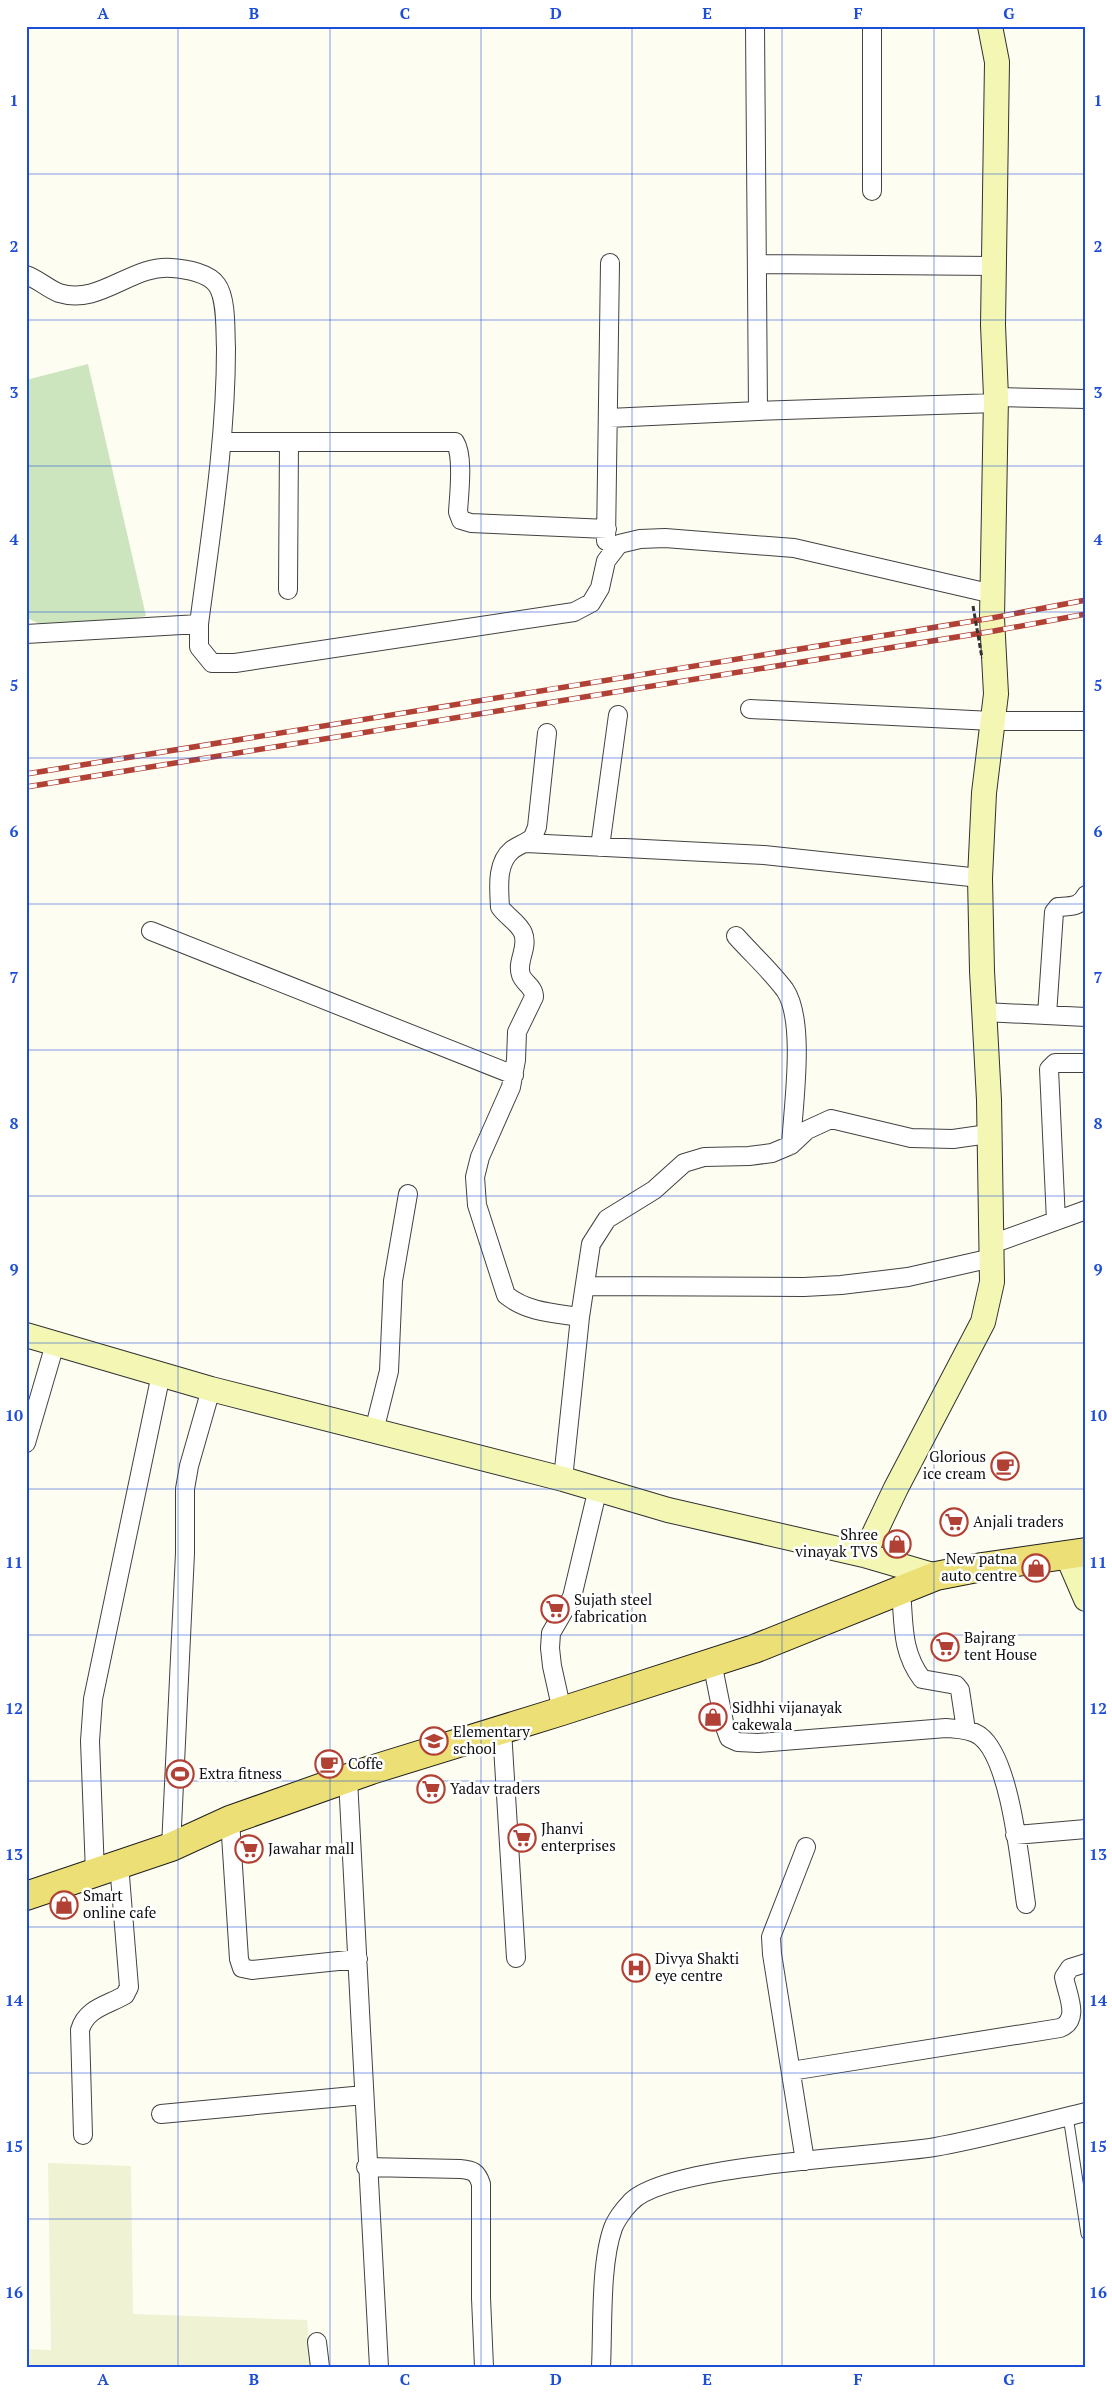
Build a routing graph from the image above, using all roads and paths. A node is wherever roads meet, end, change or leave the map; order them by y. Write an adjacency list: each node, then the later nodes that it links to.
1 (755, 26): 6 (street)
2 (872, 26): 4 (street)
3 (990, 26): 7 (street)
4 (872, 191)
5 (610, 263): 12 (street)
6 (757, 264): 7 (street); 11 (street)
7 (993, 266): 10 (street)
8 (26, 275): 13 (street)
9 (1086, 399): 10 (street)
10 (996, 400): 11 (street); 18 (street)
11 (758, 410): 12 (street)
12 (609, 418): 15 (street)
13 (223, 442): 14 (street); 20 (street)
14 (289, 442): 15 (street); 17 (street)
15 (607, 530): 16 (street)
16 (606, 561): 18 (street); 20 (street)
17 (288, 590)
18 (993, 594): 25 (street)
19 (973, 606): 22 (path, bridge)
20 (199, 624): 21 (street)
21 (26, 634)
22 (982, 658)
23 (750, 709): 25 (street)
24 (618, 715): 29 (street)
25 (992, 721): 26 (street); 30 (street)
26 (1086, 721)
27 (547, 733): 28 (street)
28 (526, 843): 29 (street); 38 (street)
29 (600, 846): 30 (street)
30 (980, 878): 34 (street)
31 (1086, 895): 35 (street)
32 (151, 931): 38 (street)
33 (736, 936): 40 (street)
34 (984, 1012): 35 (street); 39 (street)
35 (1047, 1015): 36 (street)
36 (1086, 1017)
37 (1086, 1063): 43 (street)
38 (514, 1075): 46 (street)
39 (988, 1134): 40 (street); 44 (street)
40 (791, 1145): 45 (street)
41 (408, 1194): 51 (street)
42 (1086, 1210): 43 (street)
43 (1056, 1221): 44 (street)
44 (992, 1251): 45 (street); 56 (street)
45 (585, 1286): 46 (street)
46 (580, 1317): 53 (street)
47 (26, 1335): 48 (street)
48 (55, 1344): 49 (street); 52 (street)
49 (161, 1374): 50 (street); 70 (street)
50 (211, 1389): 51 (street); 68 (street)
51 (374, 1431): 53 (street)
52 (26, 1443)
53 (563, 1479): 54 (street)
54 (598, 1488): 56 (street); 61 (street)
55 (1077, 1554): 57 (main road); 59 (street)
56 (864, 1555): 57 (street)
57 (936, 1576): 58 (main road)
58 (901, 1590): 60 (main road); 63 (street)
59 (1086, 1598)
60 (712, 1662): 61 (main road); 63 (street)
61 (562, 1711): 62 (main road)
62 (502, 1730): 64 (main road); 73 (street)
63 (966, 1730): 67 (street)
64 (348, 1779): 65 (main road); 74 (street)
65 (230, 1820): 68 (main road); 74 (street)
66 (1086, 1829): 67 (street)
67 (1015, 1835): 72 (street)
68 (171, 1847): 70 (main road)
69 (806, 1847): 76 (street)
70 (107, 1869): 71 (main road); 81 (street)
71 (26, 1896)
72 (1026, 1904)
73 (516, 1958)
74 (358, 1959): 77 (street)
75 (1086, 1963): 76 (street)
76 (790, 2071): 82 (street)
77 (364, 2095): 79 (street); 83 (street)
78 (1086, 2112): 80 (street)
79 (161, 2114)
80 (1068, 2116): 82 (street); 84 (lane)
81 (83, 2135)
82 (805, 2161): 89 (street)
83 (366, 2167): 87 (street); 88 (street)
84 (1086, 2234)
85 (317, 2342): 86 (street)
86 (320, 2367)
87 (379, 2367)
88 (484, 2367)
89 (601, 2367)

